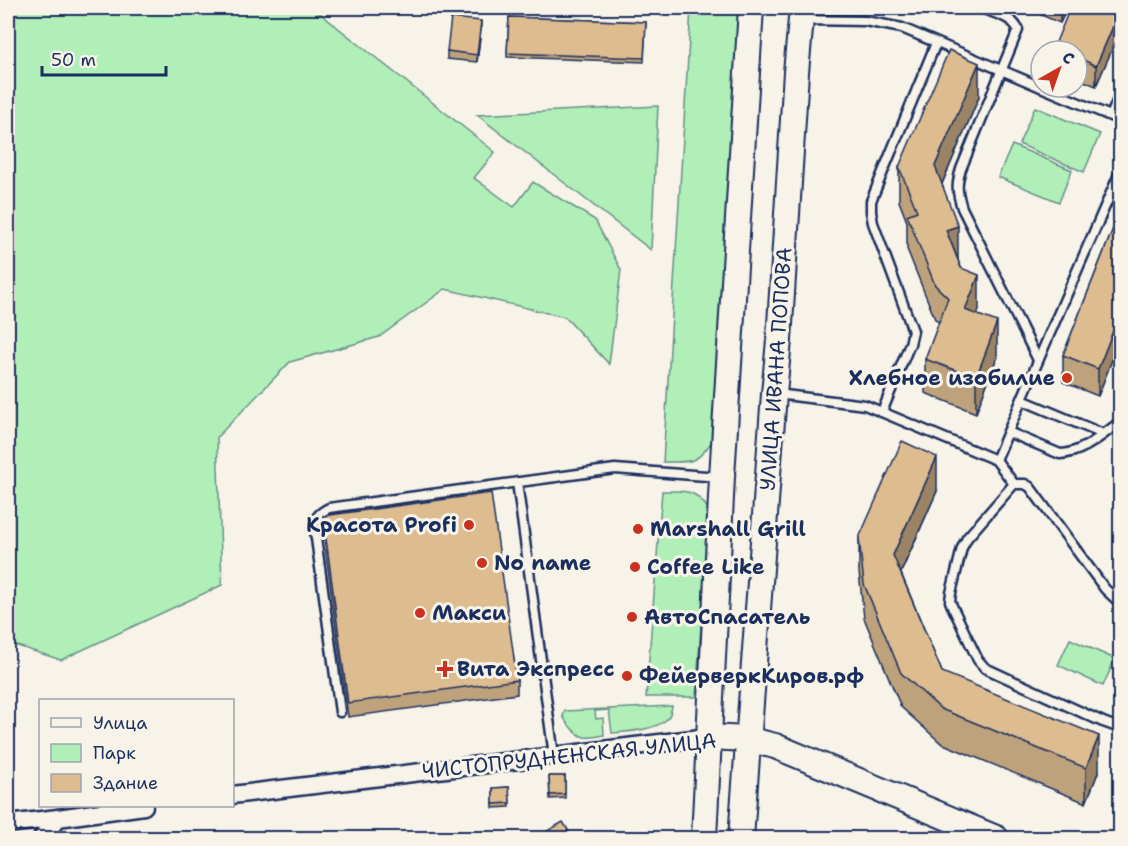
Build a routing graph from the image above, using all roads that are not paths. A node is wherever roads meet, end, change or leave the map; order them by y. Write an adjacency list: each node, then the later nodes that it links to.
1 (752, 8): 20 (main road)
2 (981, 8): 5 (lane)
3 (802, 14): 4 (lane); 13 (main road, УЛИЦА ИВАНА ПОПОВА)
4 (936, 43): 5 (lane); 15 (lane)
5 (1002, 71): 6 (lane); 12 (lane)
6 (1029, 82)
7 (1120, 94): 9 (lane)
8 (1070, 99): 9 (lane)
9 (1111, 116): 10 (lane)
10 (1120, 120)
11 (1120, 172): 12 (lane)
12 (1038, 360): 14 (lane)
13 (774, 394): 15 (lane); 27 (main road, УЛИЦА ИВАНА ПОПОВА)
14 (1022, 400): 17 (lane); 18 (lane)
15 (882, 412): 19 (lane)
16 (1120, 422): 18 (lane)
17 (1008, 432): 18 (lane); 19 (lane)
18 (1103, 434)
19 (996, 460): 22 (lane)
20 (722, 477): 21 (lane); 26 (main road)
21 (517, 482): 24 (lane); 28 (lane)
22 (1014, 484): 23 (lane); 25 (lane)
23 (1120, 603)
24 (340, 712)
25 (1120, 725)
26 (709, 737): 27 (main road, ЧИСТОПРУДНЕНСКАЯ УЛИЦА); 28 (street, ЧИСТОПРУДНЕНСКАЯ УЛИЦА); 34 (main road)
27 (747, 739): 35 (main road, УЛИЦА ИВАНА ПОПОВА); 36 (main road, ЧИСТОПРУДНЕНСКАЯ УЛИЦА)
28 (554, 756): 29 (street, ЧИСТОПРУДНЕНСКАЯ УЛИЦА)
29 (234, 795)
30 (137, 807): 31 (street)
31 (58, 818): 32 (street); 33 (street)
32 (8, 824)
33 (42, 838)
34 (704, 838)
35 (741, 838)
36 (996, 838)

